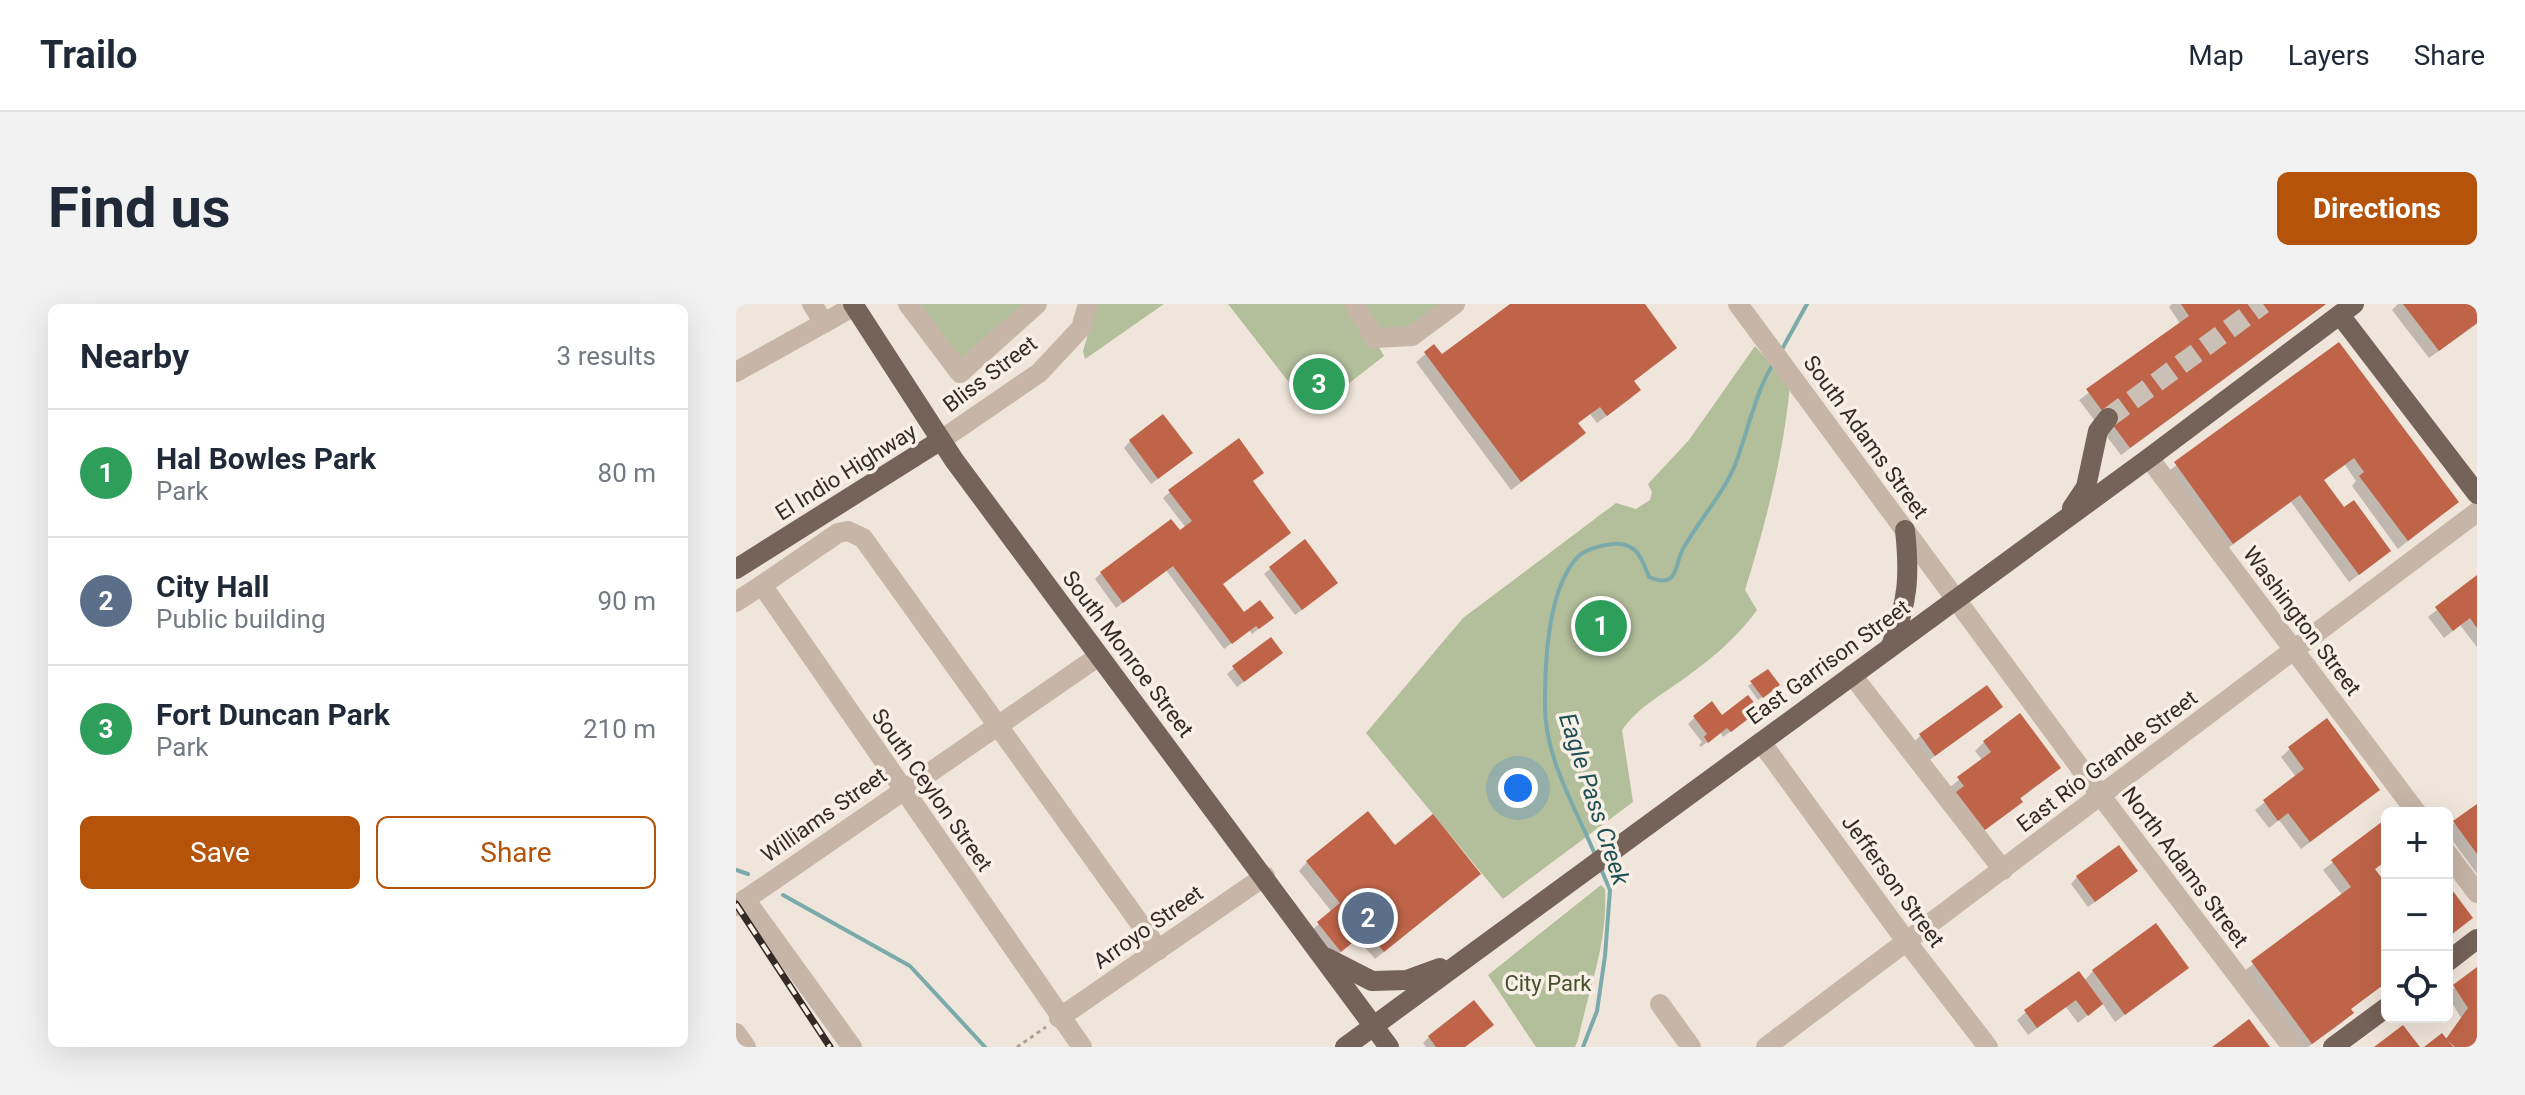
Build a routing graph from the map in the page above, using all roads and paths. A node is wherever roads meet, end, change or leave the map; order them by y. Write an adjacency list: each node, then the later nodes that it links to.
1 (812, 304): 10 (street)
2 (908, 304): 3 (street)
3 (1037, 304)
4 (1088, 304): 13 (street, Bliss Street)
5 (1354, 304): 6 (street)
6 (1455, 304)
7 (1738, 304): 18 (street, South Adams Street)
8 (854, 305): 10 (street); 13 (main road, South Monroe Street)
9 (2347, 310): 14 (main road, East Garrison Street); 15 (main road)
10 (824, 323): 11 (street)
11 (736, 372)
12 (2108, 418): 17 (main road)
13 (941, 440): 19 (main road, El Indio Highway); 25 (main road, South Monroe Street)
14 (2149, 458): 17 (main road, East Garrison Street); 24 (street, Washington Street)
15 (2477, 494)
16 (2477, 512): 24 (street, East Río Grande Street)
17 (2065, 518): 21 (main road, East Garrison Street)
18 (1905, 530): 21 (street, South Adams Street); 23 (main road)
19 (739, 567)
20 (762, 585): 22 (street); 27 (street); 29 (street, South Ceylon Street)
21 (1955, 598): 23 (main road, East Garrison Street); 30 (street, North Adams Street)
22 (736, 602)
23 (1891, 646): 26 (main road, East Garrison Street)
24 (2293, 649): 30 (street, East Río Grande Street); 31 (street, Washington Street)
25 (1099, 656): 27 (street, Williams Street); 34 (main road, South Monroe Street)
26 (1852, 675): 28 (main road, East Garrison Street); 33 (street)
27 (997, 725): 29 (street, Williams Street); 39 (street)
28 (1761, 742): 38 (street, Jefferson Street); 42 (main road, East Garrison Street)
29 (903, 789): 36 (street, Williams Street); 45 (street, South Ceylon Street)
30 (2101, 796): 33 (street, East Río Grande Street); 57 (street, North Adams Street)
31 (2412, 807)
32 (2453, 861): 35 (street)
33 (2003, 870): 38 (street, East Río Grande Street)
34 (1265, 876): 39 (street, Arroyo Street); 40 (main road, South Monroe Street)
35 (2477, 893)
36 (741, 902): 50 (street)
37 (2477, 939): 41 (main road)
38 (1906, 941): 55 (street, East Río Grande Street); 56 (street, Jefferson Street)
39 (1159, 950): 45 (street, Arroyo Street)
40 (1321, 955): 42 (main road); 46 (main road, South Monroe Street)
41 (2453, 957)
42 (1462, 960): 46 (main road, East Garrison Street)
43 (1660, 1004): 54 (street)
44 (2381, 1011): 58 (main road)
45 (1059, 1018): 51 (path); 52 (street, South Ceylon Street)
46 (1373, 1026): 48 (main road, East Garrison Street); 53 (main road, South Monroe Street)
47 (736, 1033): 49 (street)
48 (1346, 1046)
49 (746, 1047)
50 (852, 1047)
51 (1017, 1047)
52 (1082, 1047)
53 (1389, 1047)
54 (1691, 1047)
55 (1766, 1047)
56 (1988, 1047)
57 (2292, 1047)
58 (2333, 1047)

